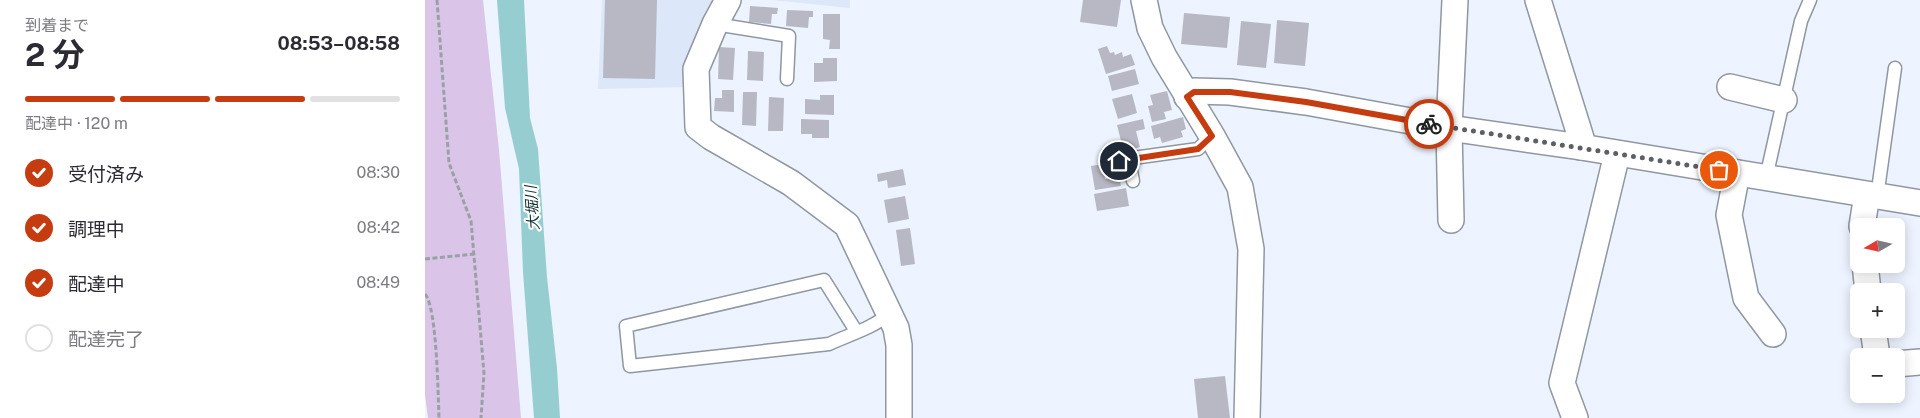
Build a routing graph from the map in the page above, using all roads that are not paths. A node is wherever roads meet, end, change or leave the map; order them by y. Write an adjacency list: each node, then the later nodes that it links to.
1 (728, 0): 6 (street)
2 (1144, 0): 10 (street)
3 (1455, 0): 12 (street)
4 (1538, 0): 14 (street)
5 (1810, 0): 11 (lane)
6 (715, 24): 8 (lane); 25 (street)
7 (1895, 68): 21 (lane)
8 (787, 79)
9 (1730, 87): 11 (street)
10 (1187, 97): 12 (street); 13 (street)
11 (1784, 100): 19 (lane)
12 (1449, 128): 14 (street); 24 (street)
13 (1212, 136): 16 (lane); 31 (street)
14 (1581, 148): 15 (street)
15 (1617, 154): 18 (street); 32 (street)
16 (1129, 161): 17 (lane); 20 (lane)
17 (1108, 162)
18 (1737, 173): 19 (street); 27 (street)
19 (1765, 178): 21 (street)
20 (1133, 180)
21 (1872, 196): 22 (street); 23 (street)
22 (1920, 203)
23 (1865, 218)
24 (1451, 220)
25 (889, 314): 26 (lane); 30 (street)
26 (856, 331): 26 (lane)
27 (1773, 334)
28 (1920, 362): 29 (street)
29 (1905, 363)
30 (899, 418)
31 (1247, 418)
32 (1575, 418)

